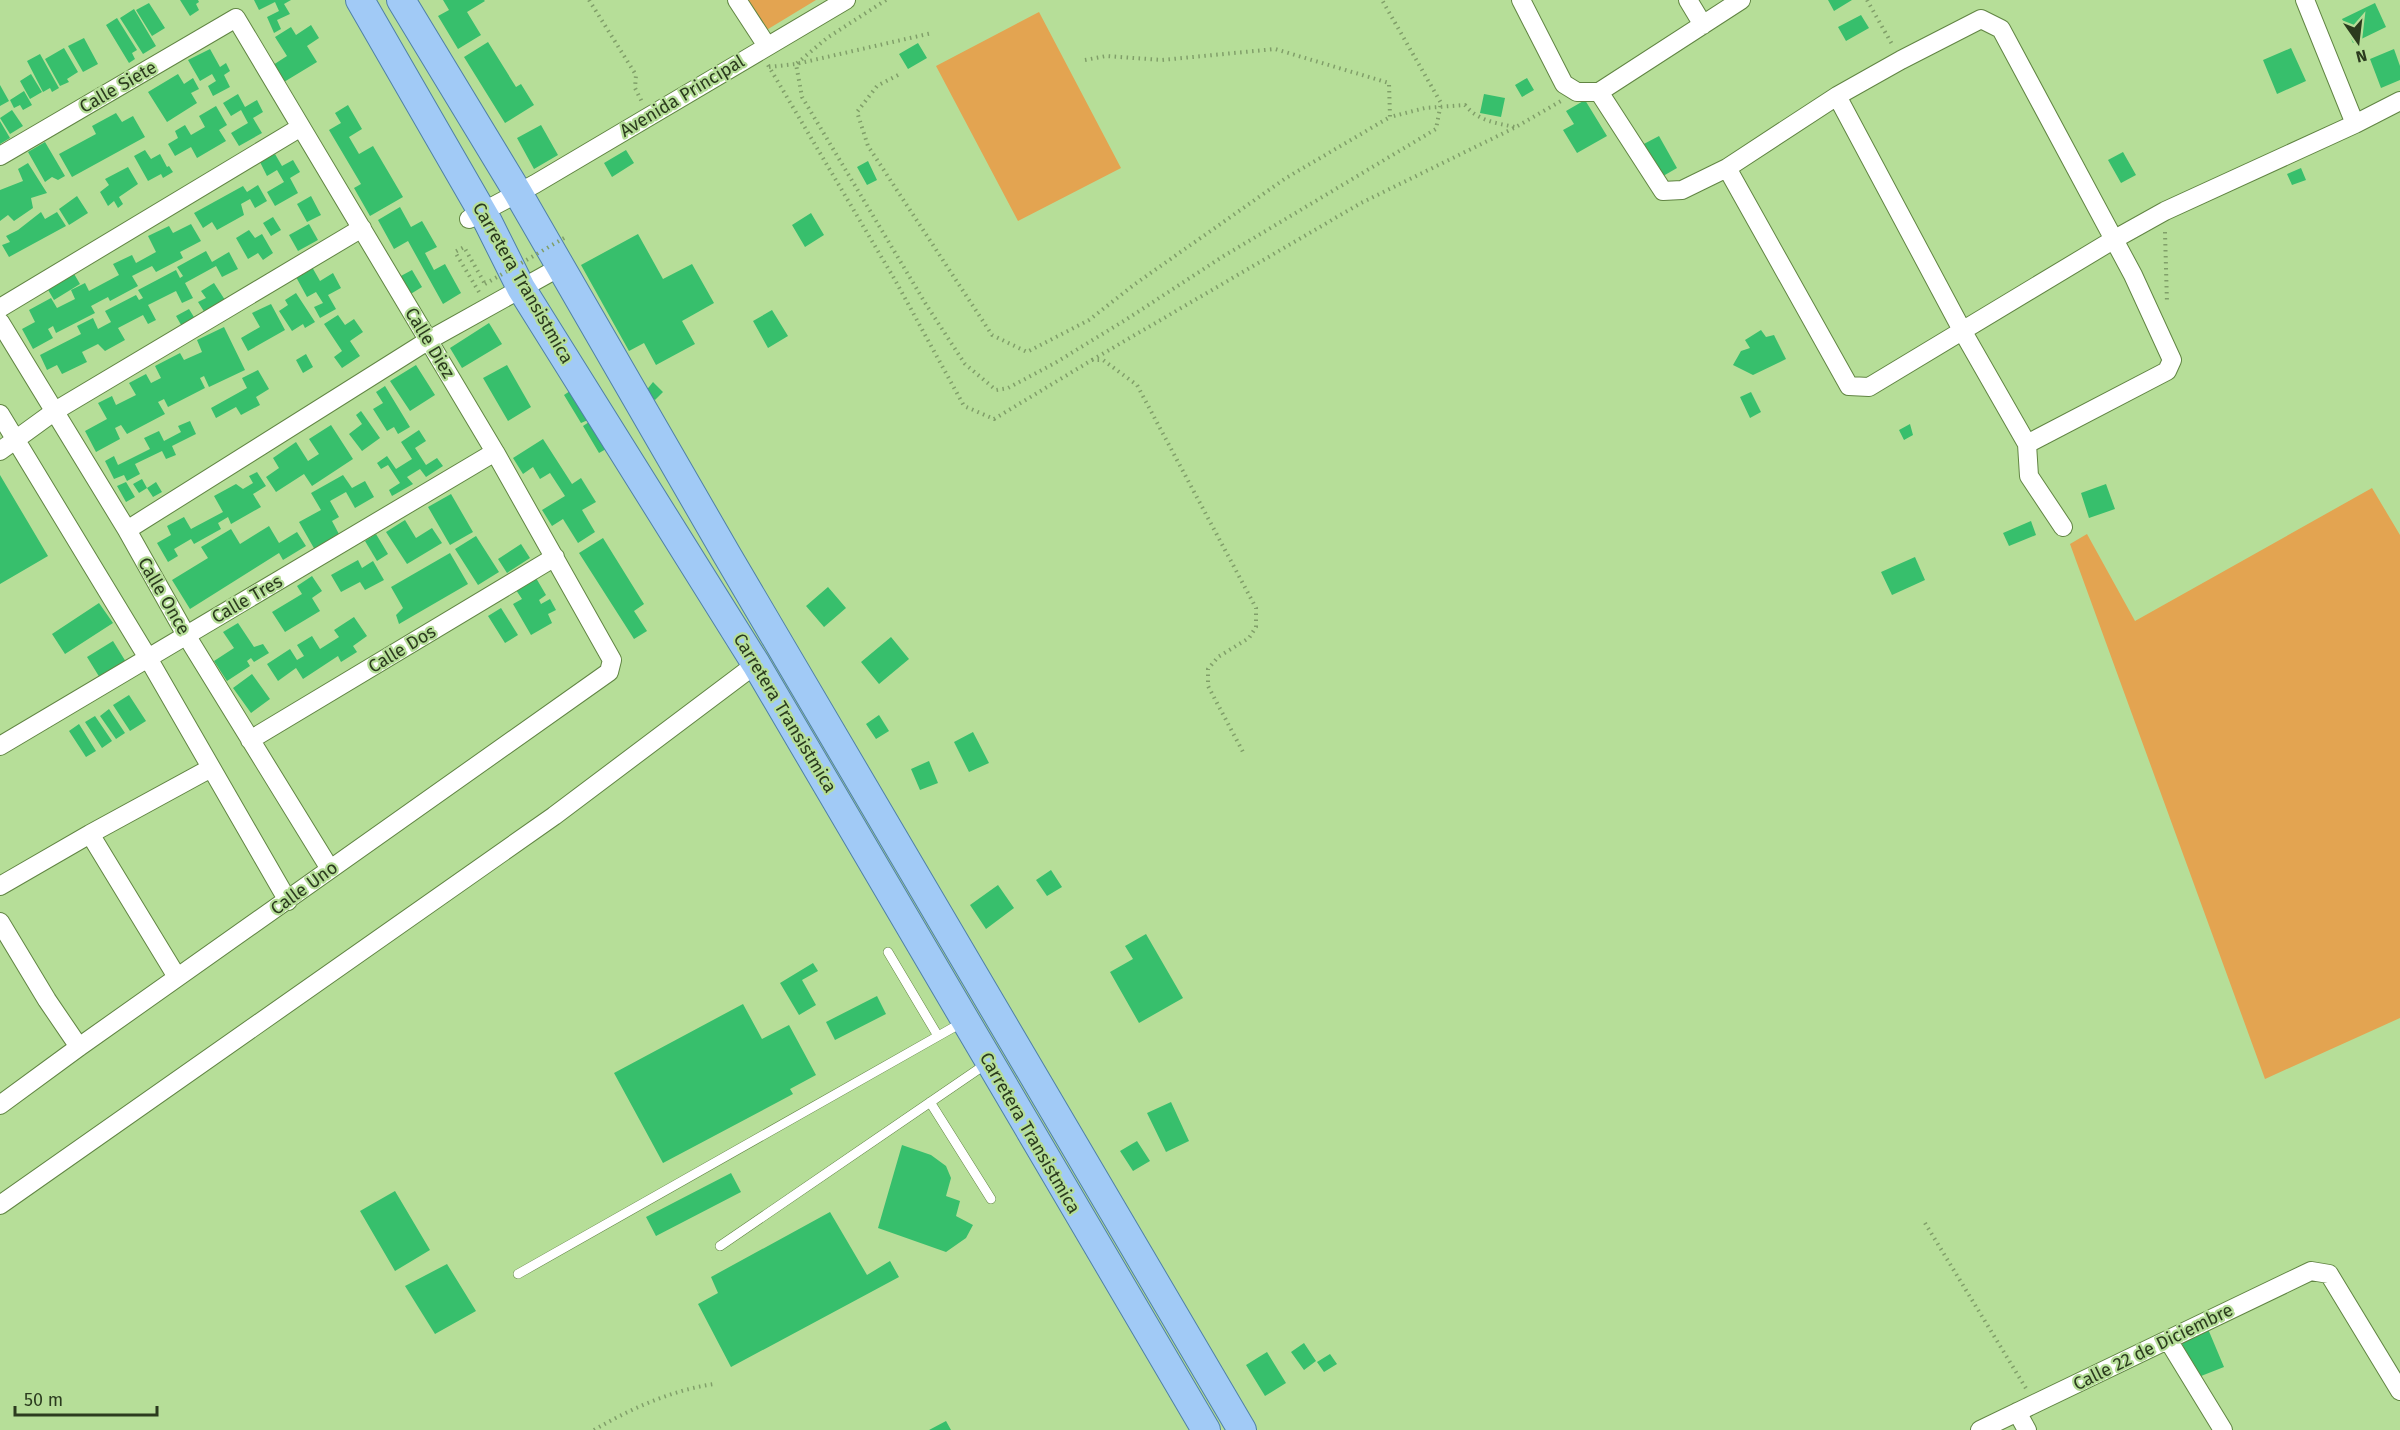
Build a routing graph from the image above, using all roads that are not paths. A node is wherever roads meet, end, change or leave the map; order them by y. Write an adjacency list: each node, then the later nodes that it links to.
1 (360, 0): 12 (main road)
2 (401, 0): 20 (main road, Carretera Transistmica)
3 (737, 0): 11 (street)
4 (846, 0): 11 (street, Avenida Principal)
5 (1521, 0): 13 (street)
6 (1688, 0): 10 (street)
7 (1741, 0): 10 (street)
8 (2305, 0): 16 (street)
9 (236, 18): 17 (street, Calle Diez); 18 (street, Calle Siete)
10 (1703, 24): 13 (street)
11 (767, 46): 20 (street, Avenida Principal)
12 (391, 54): 20 (main road); 21 (main road)
13 (1599, 92): 19 (street)
14 (1837, 96): 19 (street); 23 (street); 28 (street)
15 (2400, 100): 16 (street)
16 (2355, 124): 23 (street)
17 (301, 127): 22 (street, Calle Diez); 26 (street)
18 (0, 156)
19 (1727, 168): 28 (street)
20 (518, 193): 21 (street, Avenida Principal); 24 (main road, Carretera Transistmica)
21 (476, 216): 25 (main road)
22 (362, 228): 29 (street, Calle Diez); 30 (street)
23 (2113, 240): 28 (street); 34 (street)
24 (561, 267): 25 (street); 32 (main road, Carretera Transistmica)
25 (522, 288): 29 (street); 32 (main road); 42 (main road, Carretera Transistmica)
26 (0, 308)
27 (0, 322): 30 (street, Calle Once)
28 (1963, 332): 34 (street)
29 (429, 340): 36 (street, Calle Diez); 38 (street)
30 (55, 411): 33 (street); 38 (street, Calle Once)
31 (0, 414): 33 (street)
32 (652, 426): 68 (main road, Carretera Transistmica)
33 (15, 438): 35 (street); 41 (street)
34 (2027, 444): 37 (street)
35 (0, 451)
36 (495, 452): 39 (street, Calle Diez); 40 (street, Calle Tres)
37 (2063, 527)
38 (127, 530): 40 (street, Calle Once)
39 (555, 557): 43 (street, Calle Diez); 44 (street, Calle Dos)
40 (186, 635): 41 (street, Calle Tres); 44 (street, Calle Once)
41 (148, 658): 45 (street, Calle Tres); 46 (street)
42 (756, 664): 54 (main road, Carretera Transistmica); 61 (street)
43 (609, 672): 48 (street, Calle Uno)
44 (250, 740): 48 (street, Calle Once)
45 (0, 746)
46 (211, 768): 47 (street); 50 (street)
47 (90, 834): 49 (street); 53 (street)
48 (330, 869): 50 (street, Calle Uno)
49 (0, 886)
50 (288, 901): 53 (street, Calle Uno)
51 (0, 921): 56 (street)
52 (888, 952): 55 (lane)
53 (177, 977): 56 (street, Calle Uno)
54 (965, 1020): 55 (lane); 57 (main road, Carretera Transistmica)
55 (938, 1036): 63 (lane)
56 (78, 1047): 59 (street, Calle Uno)
57 (988, 1063): 58 (lane); 67 (main road, Carretera Transistmica)
58 (930, 1102): 60 (lane); 62 (lane)
59 (0, 1105)
60 (991, 1199)
61 (0, 1205)
62 (720, 1246)
63 (518, 1274)
64 (2168, 1340): 65 (street, Calle 22 de Diciembre); 66 (street, Calle 22 de Diciembre); 71 (street)
65 (2400, 1391)
66 (2017, 1412): 69 (street, Calle 22 de Diciembre); 70 (street)
67 (1206, 1430)
68 (1242, 1430)
69 (1980, 1430)
70 (2027, 1430)
71 (2223, 1430)

